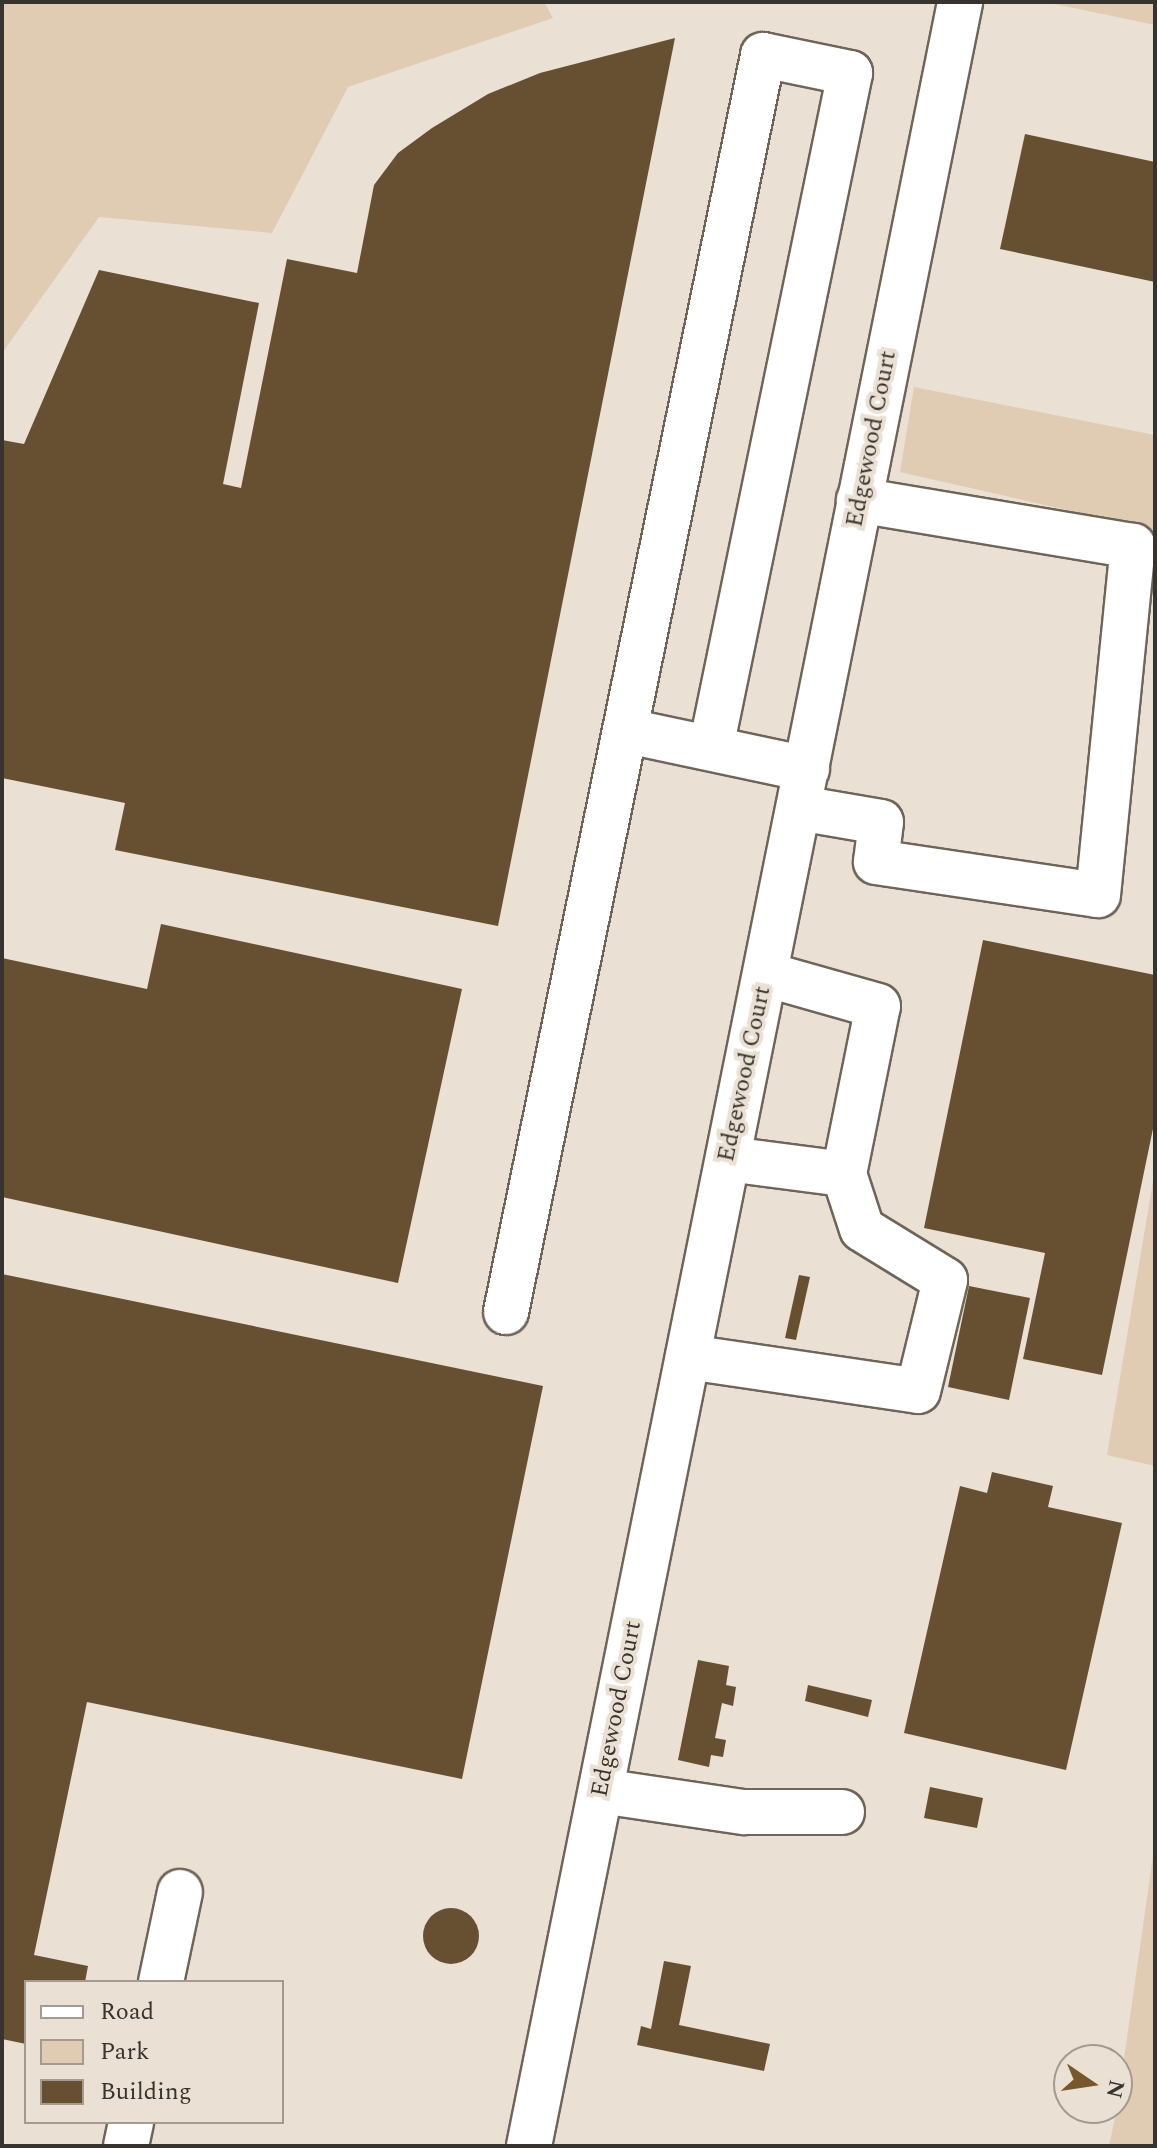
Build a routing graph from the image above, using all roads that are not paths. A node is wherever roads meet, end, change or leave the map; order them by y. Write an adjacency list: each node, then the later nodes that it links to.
1 (960, 2): 2 (street, Edgewood Court)
2 (859, 500): 5 (street, Edgewood Court); 5 (street)
3 (628, 731): 4 (street); 4 (street); 9 (street)
4 (711, 748): 5 (street)
5 (803, 788): 6 (street, Edgewood Court)
6 (765, 974): 7 (street, Edgewood Court); 8 (street)
7 (728, 1159): 8 (street); 10 (street, Edgewood Court)
8 (844, 1174): 10 (street)
9 (506, 1312)
10 (688, 1357): 11 (street, Edgewood Court)
11 (601, 1791): 12 (street); 17 (street, Edgewood Court)
12 (842, 1812)
13 (180, 1892): 14 (street)
14 (161, 1980)
15 (131, 2124): 16 (street)
16 (126, 2146)
17 (529, 2146)

